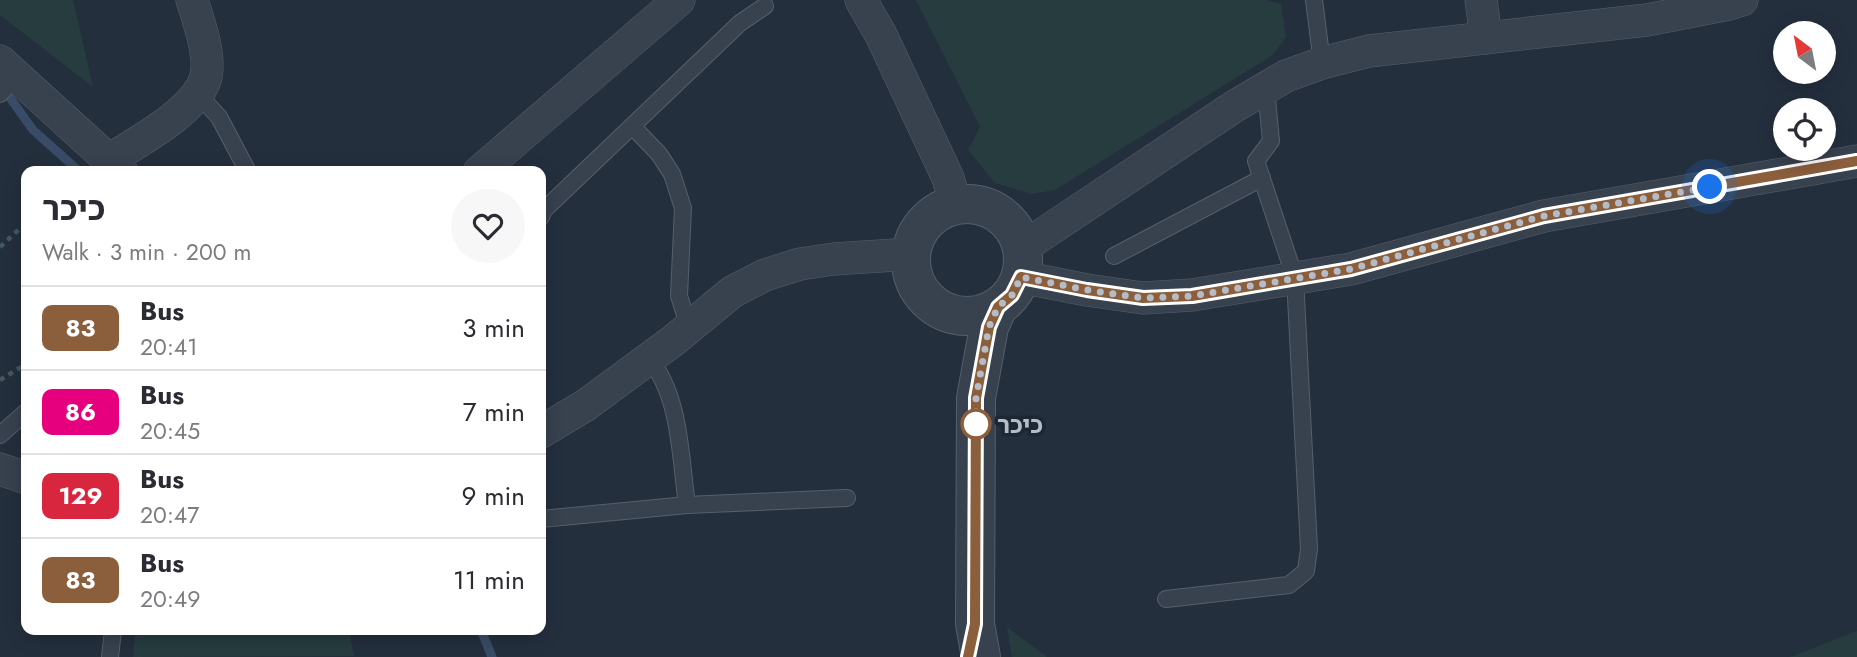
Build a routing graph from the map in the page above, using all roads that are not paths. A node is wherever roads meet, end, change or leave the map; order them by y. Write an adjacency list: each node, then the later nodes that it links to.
1 (192, 0): 12 (street)
2 (679, 0): 17 (street)
3 (861, 0): 19 (street)
4 (1314, 0): 9 (lane)
5 (1481, 0): 8 (street)
6 (1742, 0): 8 (street)
7 (765, 6): 13 (lane)
8 (1486, 38): 9 (street)
9 (1322, 63): 11 (street)
10 (6, 77): 15 (street)
11 (1266, 88): 18 (lane); 23 (street)
12 (194, 98): 15 (street); 16 (lane)
13 (632, 126): 20 (lane); 27 (lane)
14 (1857, 161): 24 (street)
15 (116, 166)
16 (245, 166)
17 (486, 166)
18 (1262, 178): 22 (lane); 24 (lane)
19 (957, 205): 21 (street); 23 (street)
20 (546, 208)
21 (911, 254): 26 (street); 27 (street)
22 (1114, 256)
23 (1022, 263): 24 (street); 25 (street)
24 (1295, 278): 38 (lane)
25 (998, 307): 26 (street); 29 (street)
26 (939, 309): 29 (street)
27 (689, 327): 28 (street)
28 (649, 358): 31 (street); 36 (lane)
29 (976, 398): 40 (street)
30 (21, 416): 32 (lane)
31 (546, 429)
32 (0, 435)
33 (0, 469): 34 (street)
34 (21, 476)
35 (847, 498): 36 (lane)
36 (687, 505): 37 (lane)
37 (546, 519)
38 (1166, 599)
39 (112, 635): 41 (lane)
40 (974, 646)
41 (110, 657)

